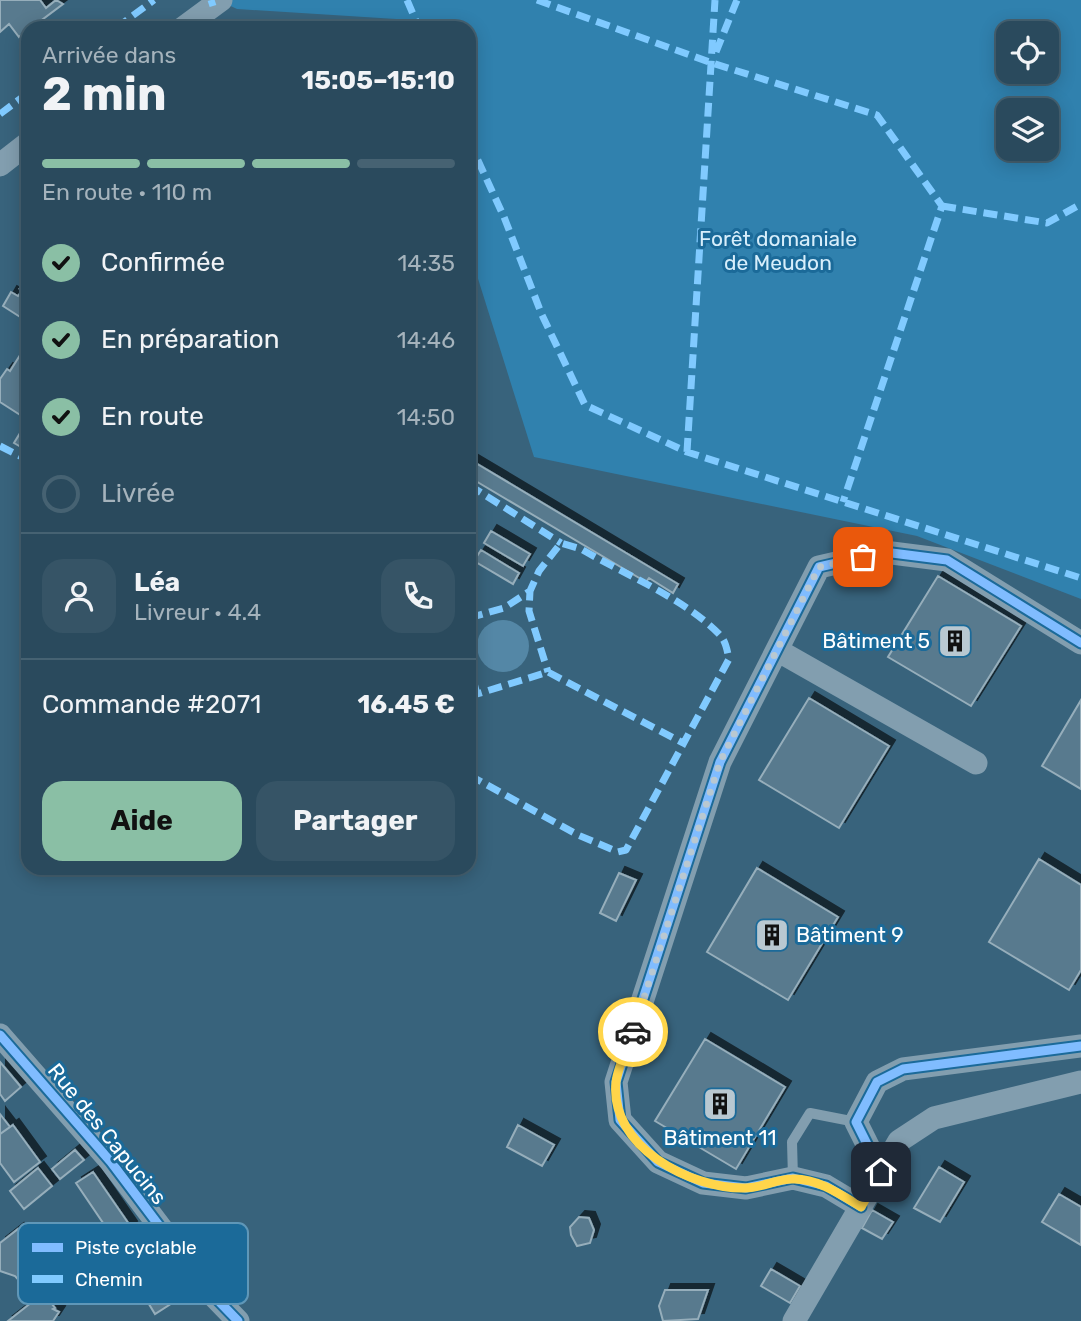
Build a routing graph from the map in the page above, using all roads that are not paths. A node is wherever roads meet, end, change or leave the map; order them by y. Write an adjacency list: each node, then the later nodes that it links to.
1 (217, 3): 2 (street)
2 (193, 21)
3 (21, 149): 4 (street)
4 (0, 165)
5 (1081, 643): 6 (street)
6 (777, 650): 7 (street); 13 (street)
7 (976, 762)
8 (0, 1035): 15 (street, Rue des Capucins)
9 (1081, 1046): 11 (street)
10 (1081, 1082): 12 (street)
11 (856, 1122): 12 (street); 13 (lane)
12 (881, 1172): 14 (street)
13 (793, 1178): 14 (street)
14 (861, 1207): 18 (street)
15 (157, 1223)
16 (222, 1304): 17 (street, Rue des Capucins)
17 (238, 1321)
18 (794, 1321)

